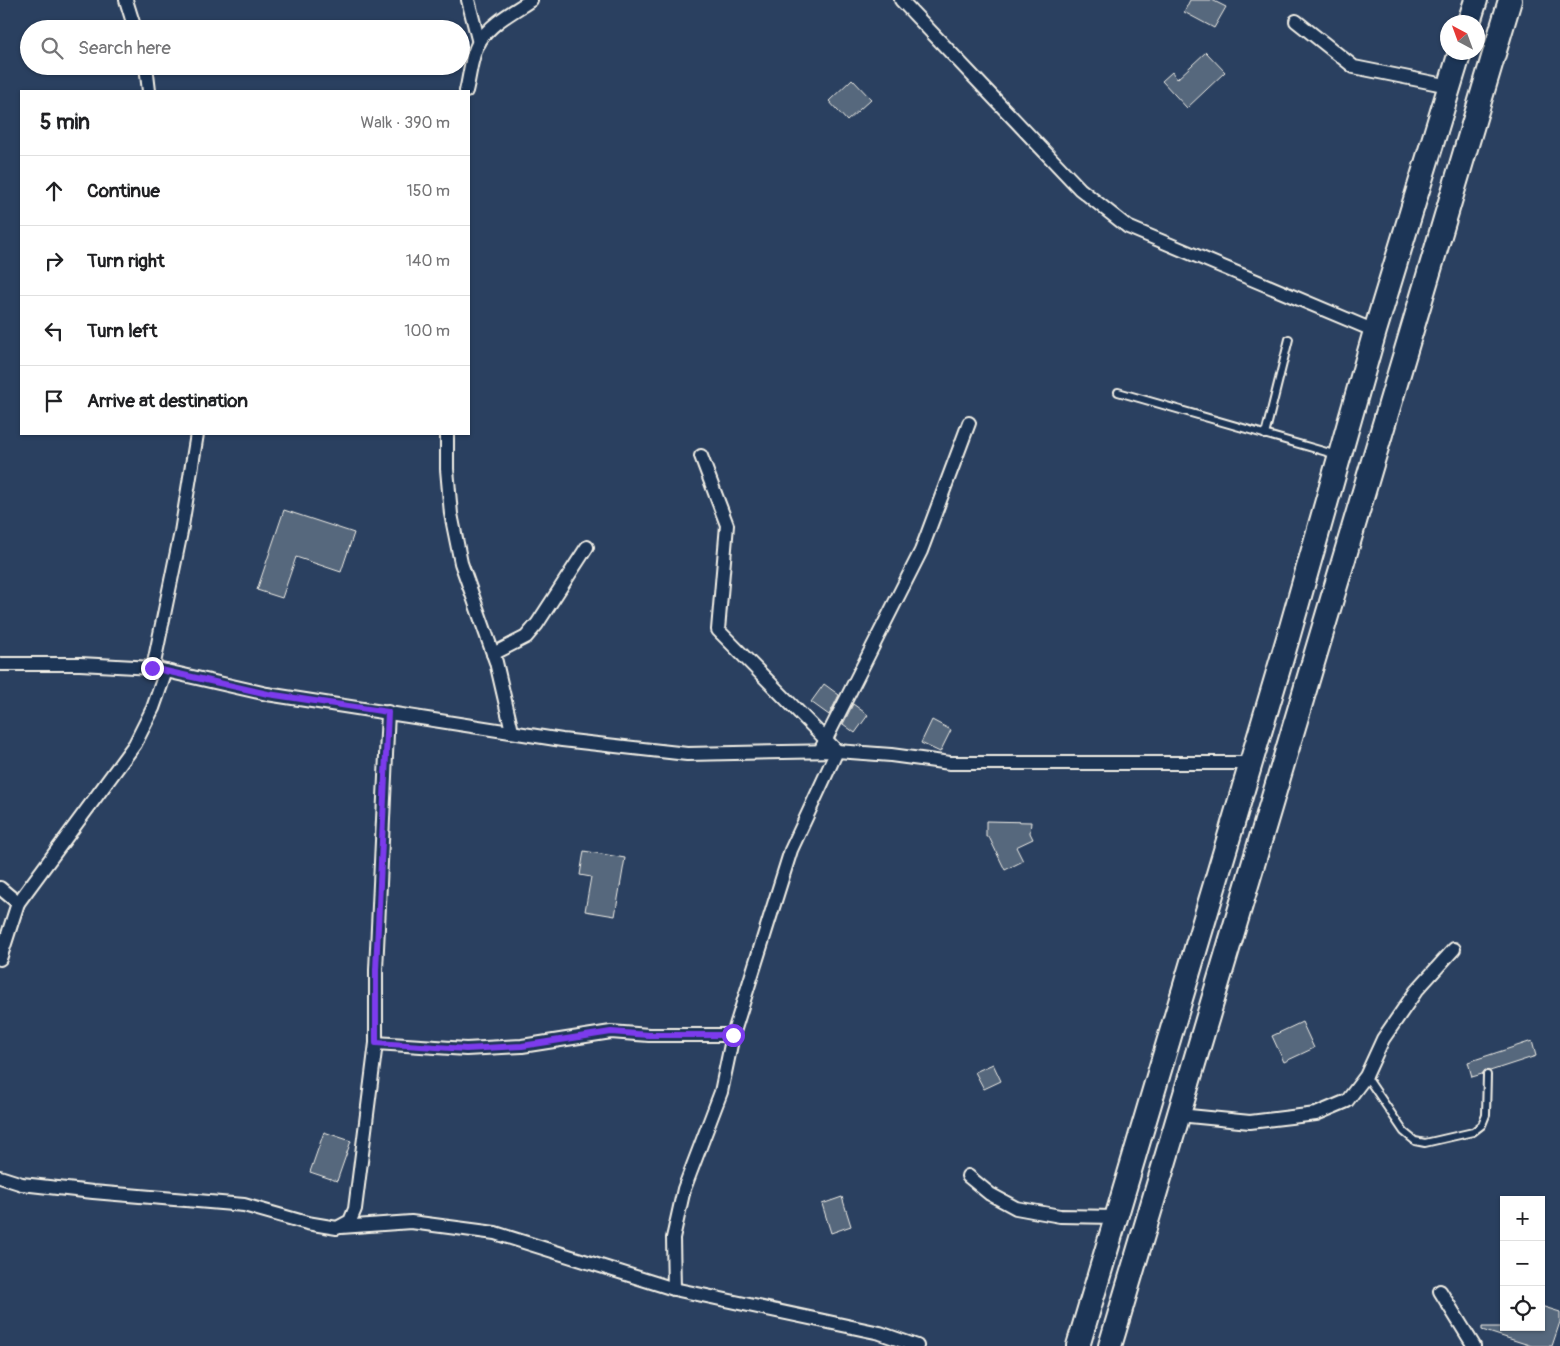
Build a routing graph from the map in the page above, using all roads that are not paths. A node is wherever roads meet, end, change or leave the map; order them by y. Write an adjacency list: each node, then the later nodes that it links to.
1 (126, 0): 8 (street)
2 (468, 0): 10 (street)
3 (531, 0): 10 (street)
4 (901, 0): 18 (street)
5 (1476, 0): 7 (highway)
6 (1510, 0): 46 (highway)
7 (1471, 15)
8 (132, 20)
9 (1296, 21): 15 (street)
10 (479, 42): 12 (street)
11 (1457, 60): 15 (highway)
12 (470, 73)
13 (147, 75): 16 (street)
14 (470, 75): 17 (street)
15 (1449, 86): 18 (highway)
16 (150, 90)
17 (466, 90)
18 (1375, 331): 26 (highway)
19 (1289, 339): 24 (lane)
20 (1118, 392): 24 (lane)
21 (969, 423): 34 (street)
22 (197, 435): 30 (street)
23 (447, 435): 28 (street)
24 (1265, 435): 26 (lane)
25 (701, 456): 34 (street)
26 (1341, 456): 37 (highway)
27 (587, 547): 28 (street)
28 (493, 654): 33 (street)
29 (0, 664): 30 (street)
30 (152, 668): 31 (street)
31 (166, 671): 32 (street); 39 (street)
32 (388, 712): 33 (street); 43 (street)
33 (512, 732): 35 (street)
34 (826, 740): 35 (street); 36 (street)
35 (820, 751): 36 (street)
36 (837, 751): 37 (street); 42 (street)
37 (1250, 763): 49 (highway)
38 (0, 888): 39 (street)
39 (18, 903): 41 (street)
40 (1454, 949): 45 (street)
41 (0, 959)
42 (733, 1035): 43 (street); 51 (street)
43 (376, 1043): 50 (street)
44 (1487, 1075): 45 (lane)
45 (1366, 1076): 46 (street)
46 (1179, 1115): 55 (highway)
47 (968, 1176): 49 (street)
48 (0, 1177): 50 (street)
49 (1116, 1217): 54 (highway)
50 (336, 1228): 51 (street)
51 (674, 1289): 53 (street)
52 (1440, 1291): 56 (street)
53 (917, 1346)
54 (1078, 1346)
55 (1110, 1346)
56 (1474, 1346)

